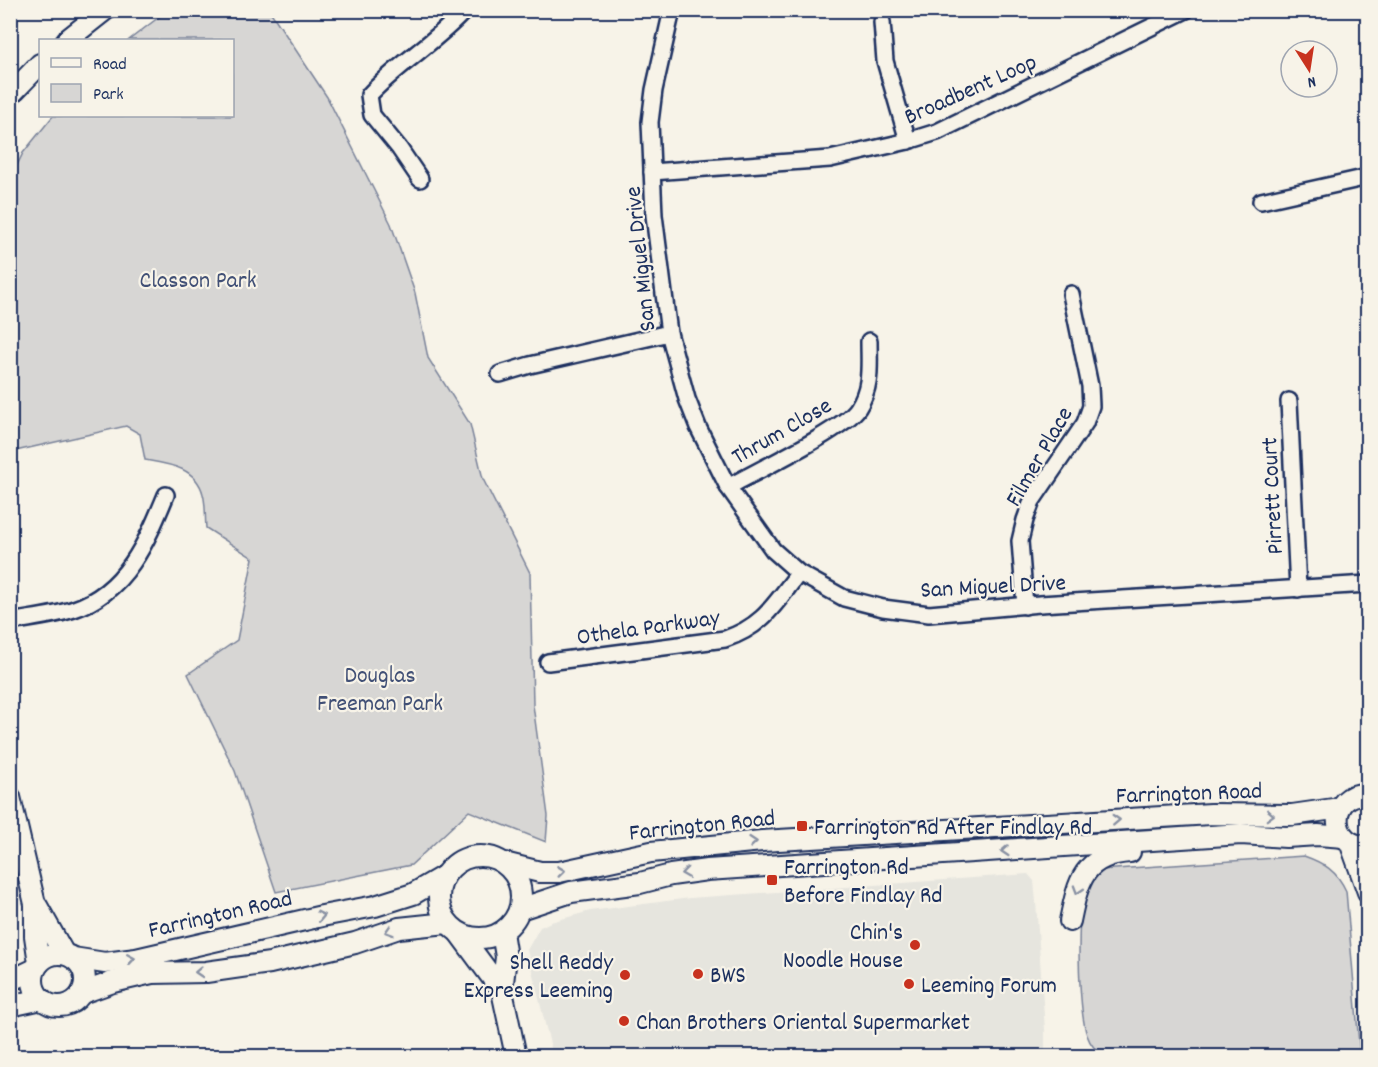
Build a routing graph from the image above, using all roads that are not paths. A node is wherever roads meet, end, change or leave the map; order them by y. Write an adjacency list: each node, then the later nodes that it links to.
1 (105, 10): 6 (main road)
2 (465, 10): 12 (street)
3 (672, 10): 10 (street, San Miguel Drive)
4 (1186, 10): 9 (street, Broadbent Loop)
5 (882, 22): 9 (street)
6 (68, 39)
7 (39, 65): 8 (main road)
8 (10, 95)
9 (908, 141): 10 (street, Broadbent Loop)
10 (652, 172): 15 (street, San Miguel Drive)
11 (1368, 177): 13 (street)
12 (420, 179)
13 (1261, 201)
14 (1071, 294): 24 (street, Filmer Place)
15 (669, 333): 17 (street); 19 (street, San Miguel Drive)
16 (869, 341): 19 (street, Thrum Close)
17 (500, 374)
18 (1289, 401): 23 (street, Pirrett Court)
19 (728, 487): 21 (street, San Miguel Drive)
20 (166, 495): 25 (street)
21 (799, 573): 24 (street, San Miguel Drive); 26 (street, Othela Parkway)
22 (1368, 584): 23 (street, San Miguel Drive)
23 (1298, 589): 24 (street, San Miguel Drive)
24 (1025, 606)
25 (10, 622)
26 (548, 662)
27 (1368, 794): 29 (main road)
28 (10, 797): 35 (main road)
29 (1340, 808): 31 (main road); 32 (main road, Farrington Road, one-way to 29)
30 (1241, 834): 31 (main road, Farrington Road); 36 (main road, Farrington Road, one-way to 36); 37 (main road, one-way to 37)
31 (1354, 841): 34 (main road)
32 (504, 863): 33 (main road); 36 (main road)
33 (444, 876): 38 (main road); 40 (main road, Farrington Road, one-way to 33)
34 (1368, 892)
35 (35, 904): 40 (main road); 41 (main road)
36 (520, 909): 39 (main road)
37 (1070, 921)
38 (453, 928): 39 (main road); 43 (main road); 44 (main road, Farrington Road, one-way to 44)
39 (502, 932): 43 (main road)
40 (69, 956): 41 (main road); 44 (main road)
41 (37, 966): 42 (main road); 45 (main road)
42 (10, 981)
43 (502, 991): 47 (main road)
44 (82, 993): 45 (main road)
45 (42, 999): 46 (main road)
46 (10, 1006)
47 (516, 1056)

